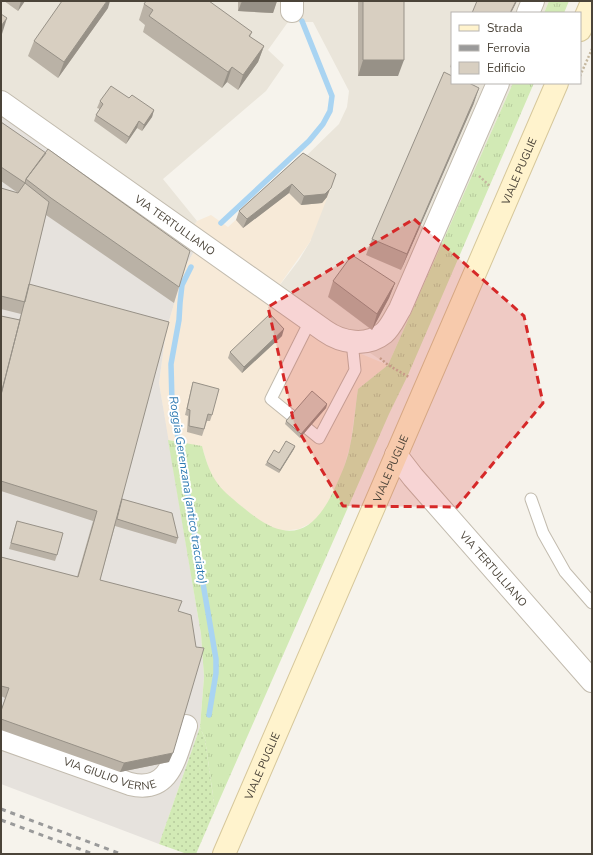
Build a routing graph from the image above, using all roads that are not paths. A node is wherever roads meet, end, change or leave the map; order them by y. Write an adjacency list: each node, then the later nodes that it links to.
1 (533, 1): 3 (street)
2 (592, 2): 4 (main road)
3 (528, 12)
4 (581, 28)
5 (498, 84): 9 (street)
6 (557, 84): 10 (main road, VIALE PUGLIE)
7 (1, 102): 8 (street, VIA TERTULLIANO)
8 (310, 321): 9 (street, VIA TERTULLIANO); 9 (lane)
9 (352, 342)
10 (396, 455): 13 (street, VIA TERTULLIANO); 16 (main road, VIALE PUGLIE)
11 (531, 499): 12 (lane)
12 (592, 603)
13 (592, 682)
14 (186, 726): 15 (street, VIA GIULIO VERNE)
15 (1, 738)
16 (224, 854)

